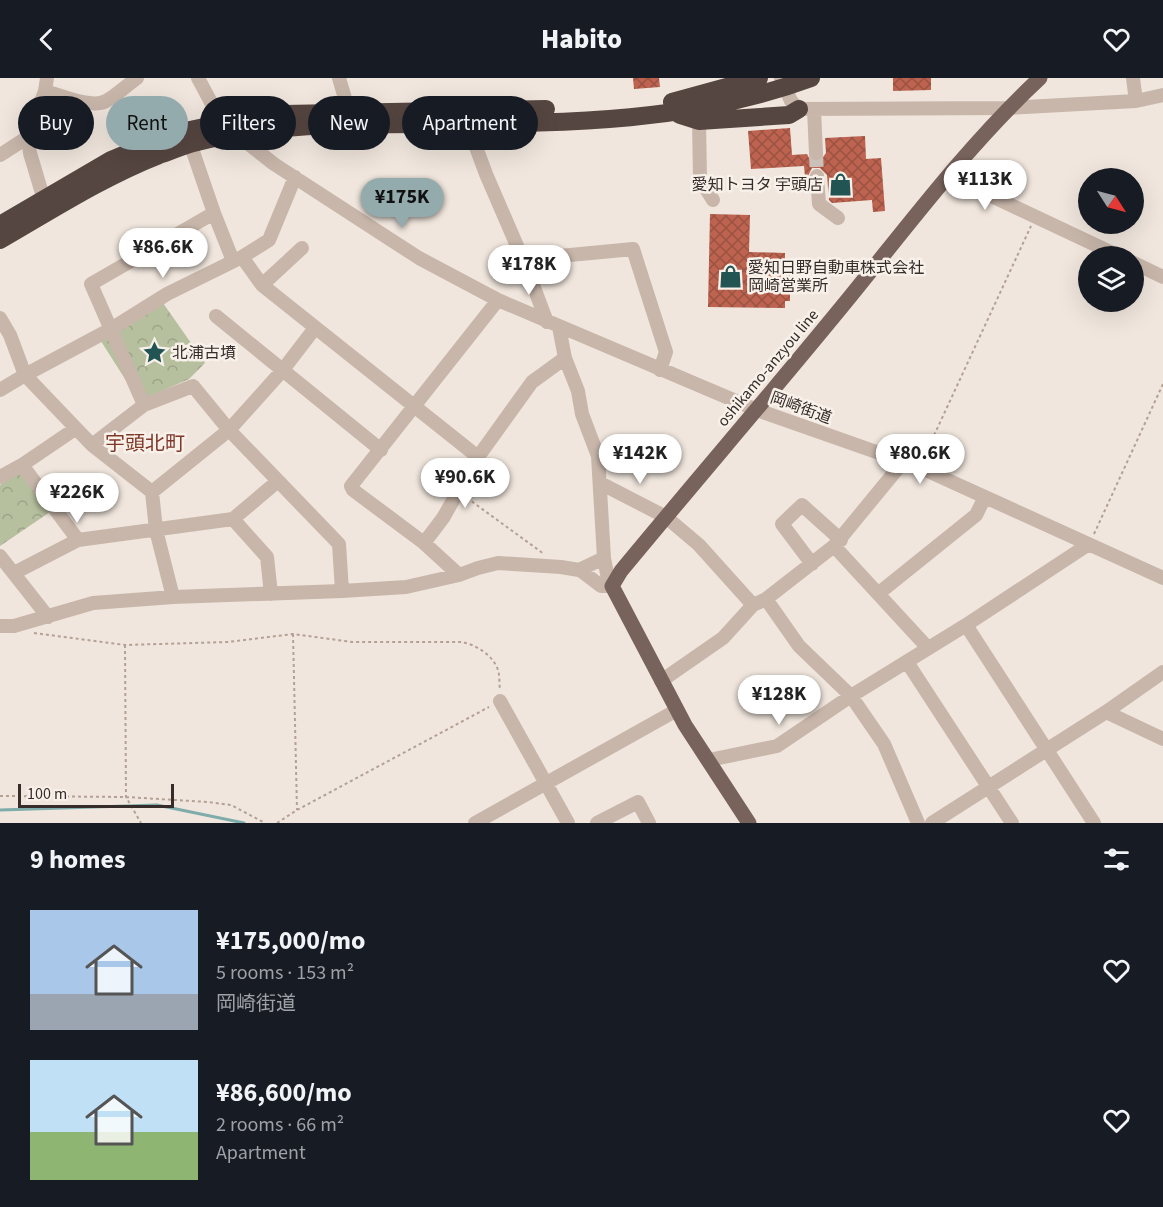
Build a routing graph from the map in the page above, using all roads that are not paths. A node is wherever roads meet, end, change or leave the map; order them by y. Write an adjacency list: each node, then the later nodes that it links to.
1 (137, 78): 9 (street)
2 (198, 78): 11 (street)
3 (339, 78): 12 (street)
4 (759, 78): 16 (highway)
5 (812, 78): 8 (highway)
6 (1040, 78): 14 (main road, oshikamo-anzyou line)
7 (1133, 78): 13 (street)
8 (783, 83): 15 (street); 17 (highway)
9 (46, 85)
10 (1163, 95): 13 (street)
11 (209, 96)
12 (344, 96)
13 (1136, 101): 14 (street)
14 (1008, 108): 15 (street); 32 (main road, oshikamo-anzyou line)
15 (807, 109): 19 (highway); 29 (street)
16 (390, 112)
17 (674, 113): 18 (highway); 19 (highway)
18 (538, 121)
19 (699, 121): 35 (street)
20 (402, 124): 21 (highway)
21 (296, 126)
22 (200, 131): 34 (highway)
23 (200, 139): 25 (highway)
24 (18, 143): 30 (street)
25 (190, 143): 36 (street); 39 (highway)
26 (30, 150): 34 (street)
27 (256, 150): 33 (street, 岡崎街道)
28 (477, 150): 44 (street)
29 (816, 153)
30 (0, 155)
31 (817, 176): 37 (street)
32 (949, 176): 40 (street); 60 (main road, oshikamo-anzyou line)
33 (295, 177): 42 (street); 47 (street, 岡崎街道)
34 (44, 200): 38 (highway)
35 (713, 200)
36 (214, 213): 42 (street); 51 (street)
37 (838, 218)
38 (0, 225)
39 (0, 240)
40 (1097, 246)
41 (302, 248): 46 (street)
42 (237, 259): 46 (street); 51 (street)
43 (1144, 268): 45 (street)
44 (527, 269): 49 (street); 54 (street)
45 (1163, 277)
46 (262, 285): 52 (street)
47 (498, 300): 49 (street, 岡崎街道); 59 (street)
48 (216, 316): 55 (street)
49 (553, 324): 53 (street); 54 (street, 岡崎街道)
50 (2, 326): 56 (street)
51 (111, 328): 56 (street); 58 (street)
52 (315, 328): 55 (street); 59 (street)
53 (565, 358): 65 (street); 70 (street)
54 (660, 370): 60 (street, 岡崎街道)
55 (282, 371): 62 (street); 64 (street)
56 (25, 375): 57 (street); 61 (street)
57 (0, 390)
58 (144, 405): 62 (street); 63 (street)
59 (415, 406): 64 (street); 65 (street)
60 (757, 410): 66 (street, 岡崎街道); 73 (main road, oshikamo-anzyou line)
61 (75, 429): 63 (street); 67 (street)
62 (229, 430): 69 (street); 71 (street)
63 (92, 445): 71 (street)
64 (381, 450): 77 (street)
65 (477, 457): 77 (street)
66 (903, 462): 72 (street, 岡崎街道); 78 (street)
67 (22, 465): 68 (street); 76 (street)
68 (0, 477)
69 (278, 481): 74 (street); 88 (street)
70 (600, 483): 73 (street); 81 (street)
71 (152, 492): 75 (street)
72 (985, 497): 79 (street, 岡崎街道); 89 (street)
73 (666, 516): 87 (main road, oshikamo-anzyou line); 92 (street)
74 (233, 519): 75 (street); 90 (street)
75 (156, 530): 76 (street); 91 (street)
76 (78, 540): 84 (street)
77 (424, 543): 85 (street)
78 (838, 543): 82 (street); 82 (street); 89 (street)
79 (1089, 544): 86 (street, 岡崎街道); 94 (street)
80 (0, 555): 84 (street)
81 (603, 558): 83 (street); 87 (street)
82 (812, 564): 92 (street)
83 (580, 570): 85 (street); 87 (street)
84 (14, 573): 93 (street)
85 (459, 575): 88 (street)
86 (1163, 578)
87 (612, 586): 99 (main road)
88 (342, 591): 90 (street)
89 (879, 593): 96 (street)
90 (271, 594): 91 (street)
91 (173, 597): 93 (street)
92 (759, 602): 99 (street); 100 (street)
93 (48, 617): 95 (street)
94 (966, 625): 96 (street); 105 (street)
95 (7, 626)
96 (928, 648): 97 (street)
97 (907, 662): 100 (street); 108 (street)
98 (1163, 672): 103 (street)
99 (661, 681): 102 (main road)
100 (851, 696): 106 (street); 114 (street)
101 (500, 701): 107 (street)
102 (677, 710): 106 (main road); 107 (street)
103 (1106, 712): 104 (street); 105 (street)
104 (1163, 740)
105 (1046, 749): 108 (street); 117 (street)
106 (709, 760): 113 (main road)
107 (546, 784): 109 (street); 110 (street)
108 (987, 787): 115 (street); 116 (street)
109 (474, 823)
110 (568, 823)
111 (597, 823): 112 (street)
112 (649, 823)
113 (749, 823)
114 (918, 823)
115 (932, 823)
116 (1012, 823)
117 (1094, 823)

